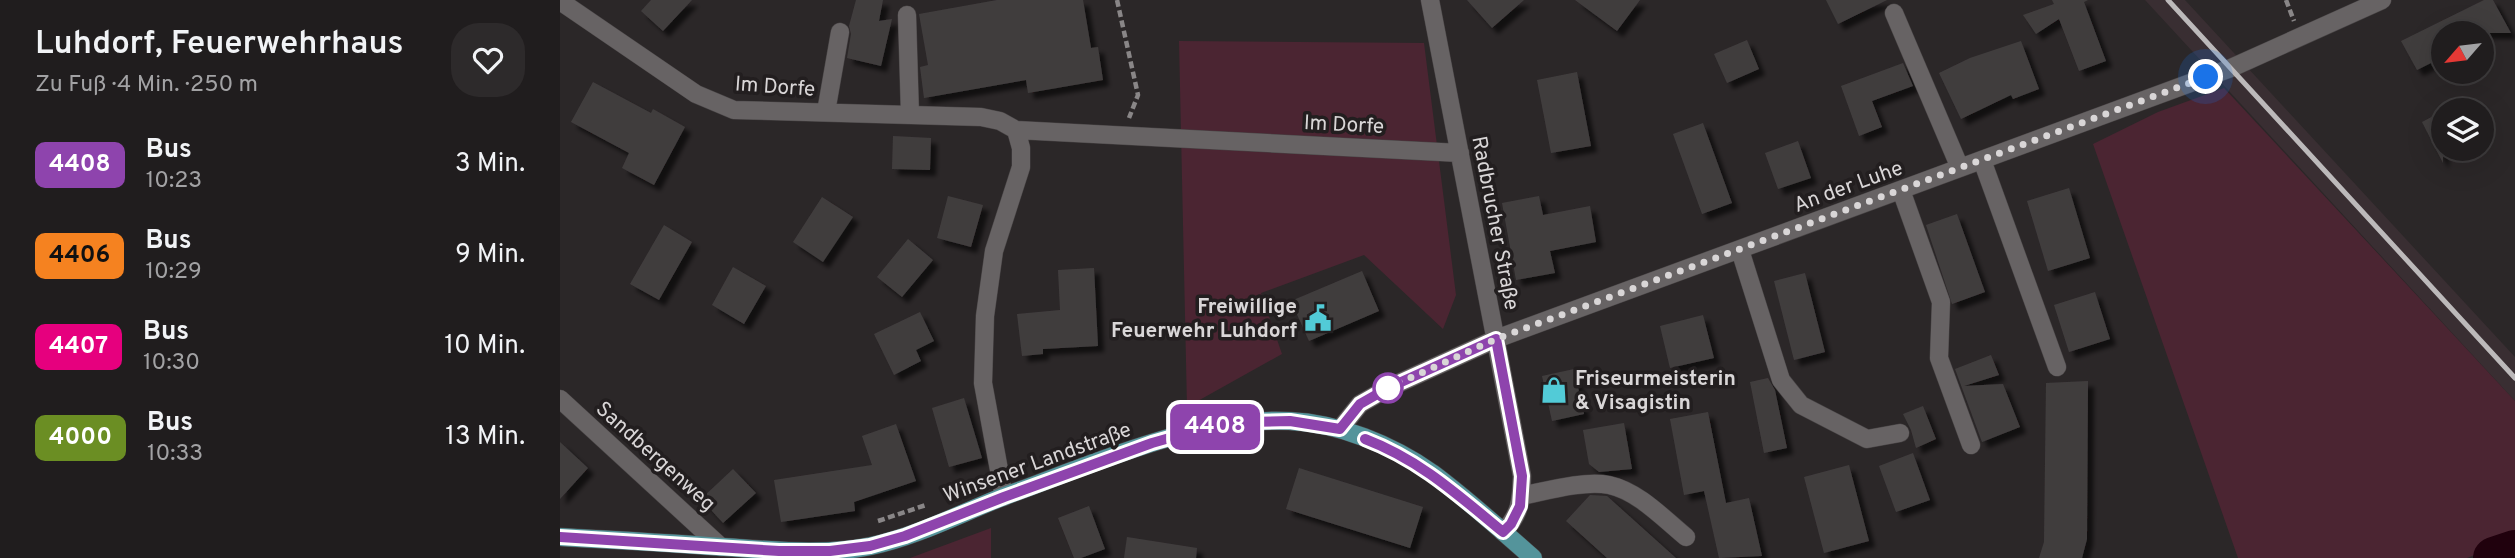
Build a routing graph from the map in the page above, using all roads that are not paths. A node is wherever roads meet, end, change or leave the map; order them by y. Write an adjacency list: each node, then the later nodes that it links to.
1 (1430, 0): 10 (street, Radbrucher Straße)
2 (2382, 0): 11 (street, An der Luhe)
3 (560, 1): 7 (street, Im Dorfe)
4 (1894, 13): 12 (street)
5 (907, 15): 8 (street)
6 (840, 32): 7 (street)
7 (826, 112): 8 (street, Im Dorfe)
8 (910, 115): 9 (street, Im Dorfe)
9 (1016, 130): 10 (street, Im Dorfe); 22 (street)
10 (1460, 153): 15 (street, Radbrucher Straße)
11 (1982, 160): 12 (street, An der Luhe); 16 (street)
12 (1960, 168): 13 (street, An der Luhe)
13 (1901, 190): 14 (street, An der Luhe); 20 (street)
14 (1740, 250): 15 (street, An der Luhe); 19 (street)
15 (1496, 339): 18 (street, An der Luhe); 21 (street, Radbrucher Straße)
16 (2057, 367)
17 (560, 399): 26 (street, Sandbergenweg)
18 (1340, 429): 22 (main road, Winsener Landstraße); 23 (main road, Winsener Landstraße)
19 (1900, 433)
20 (1971, 445)
21 (1521, 496): 23 (street, Radbrucher Straße); 25 (street)
22 (1004, 497): 26 (main road, Winsener Landstraße)
23 (1503, 532): 27 (main road, Winsener Landstraße)
24 (560, 537): 26 (main road, Winsener Landstraße)
25 (1686, 537)
26 (721, 547)
27 (1533, 558)

